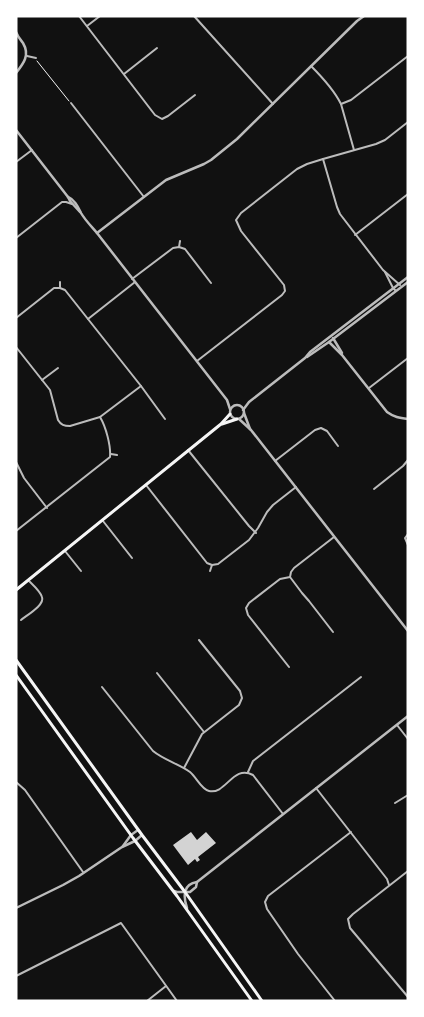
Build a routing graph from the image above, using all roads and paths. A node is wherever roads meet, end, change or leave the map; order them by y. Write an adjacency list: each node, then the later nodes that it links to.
1 (79, 16): 5 (street)
2 (100, 16): 5 (street)
3 (194, 16): 16 (street)
4 (364, 16): 11 (street)
5 (87, 26): 13 (street)
6 (17, 35): 8 (street)
7 (157, 48): 13 (street)
8 (27, 56): 10 (street); 12 (street)
9 (408, 56): 17 (street)
10 (36, 58): 15 (path)
11 (311, 66): 16 (street); 17 (street)
12 (16, 73)
13 (124, 74): 14 (street)
14 (195, 95)
15 (70, 103): 26 (street)
16 (273, 104): 26 (street)
17 (341, 104): 21 (street)
18 (408, 122): 21 (street)
19 (16, 130): 20 (street)
20 (32, 150): 23 (street); 25 (street)
21 (354, 150): 22 (street)
22 (323, 159): 30 (street); 32 (street)
23 (16, 162)
24 (408, 194): 32 (street)
25 (68, 197): 27 (street); 28 (street)
26 (144, 197): 31 (street)
27 (72, 204): 28 (street); 33 (street)
28 (81, 212): 31 (street)
29 (232, 219): 30 (street)
30 (236, 220): 54 (street)
31 (97, 233): 38 (street)
32 (356, 235): 36 (street)
33 (16, 238)
34 (180, 241): 35 (street)
35 (179, 247): 38 (street); 40 (street)
36 (384, 270): 42 (street); 45 (street)
37 (408, 277): 42 (street)
38 (134, 281): 48 (street); 54 (street)
39 (60, 282): 44 (street)
40 (211, 282)
41 (408, 282): 43 (street)
42 (399, 284): 43 (street); 45 (street)
43 (402, 287): 46 (street)
44 (60, 288): 47 (street); 48 (street)
45 (393, 288): 46 (street); 49 (street)
46 (396, 291): 49 (street)
47 (16, 318)
48 (88, 319): 57 (street)
49 (332, 337): 50 (street); 52 (street)
50 (328, 341): 52 (street); 60 (street)
51 (16, 348): 56 (street)
52 (342, 355): 58 (street)
53 (408, 358): 58 (street)
54 (197, 361): 59 (street)
55 (58, 368): 56 (street)
56 (42, 380): 65 (street)
57 (141, 386): 65 (street); 68 (street)
58 (369, 388): 67 (street)
59 (227, 400): 61 (street); 62 (street)
60 (250, 402): 61 (street); 63 (street)
61 (238, 406): 62 (street); 63 (street)
62 (230, 409): 64 (street)
63 (243, 411): 66 (street); 70 (street)
64 (230, 414): 66 (street); 69 (main road)
65 (100, 417): 73 (street)
66 (238, 419): 69 (main road); 70 (street)
67 (408, 419)
68 (165, 420)
69 (222, 424): 72 (main road)
70 (251, 430): 76 (street)
71 (338, 446): 76 (street)
72 (188, 450): 78 (main road); 84 (street)
73 (111, 454): 74 (street); 81 (street)
74 (117, 454)
75 (408, 460): 80 (street)
76 (275, 461): 79 (street)
77 (16, 462): 81 (street)
78 (146, 485): 82 (main road); 90 (street)
79 (296, 488): 84 (street); 86 (street)
80 (374, 489)
81 (47, 508): 83 (street)
82 (102, 520): 88 (main road); 89 (street)
83 (16, 531)
84 (256, 533): 90 (street)
85 (408, 534): 87 (street)
86 (334, 537): 93 (street); 97 (street)
87 (408, 545)
88 (65, 551): 91 (street); 94 (main road)
89 (132, 558)
90 (212, 565): 92 (street)
91 (81, 571)
92 (210, 571)
93 (290, 577): 98 (street); 101 (street)
94 (29, 580): 95 (main road); 96 (street)
95 (16, 590)
96 (21, 620)
97 (408, 631)
98 (333, 632)
99 (199, 640): 108 (street)
100 (16, 660): 117 (main road)
101 (289, 667)
102 (157, 673): 108 (street)
103 (16, 675): 119 (main road)
104 (361, 677): 111 (street)
105 (102, 687): 110 (street)
106 (408, 716): 107 (street)
107 (397, 725): 109 (street); 113 (street)
108 (204, 732): 110 (street)
109 (408, 739)
110 (184, 768): 111 (street)
111 (248, 772): 116 (street)
112 (16, 782): 124 (street)
113 (316, 788): 116 (street); 118 (street)
114 (408, 795): 115 (street)
115 (395, 803)
116 (284, 814): 125 (street)
117 (138, 830): 119 (street); 120 (main road)
118 (350, 832): 126 (street); 139 (street)
119 (131, 835): 121 (main road); 122 (street)
120 (142, 835): 121 (street); 128 (main road)
121 (135, 841): 122 (street); 127 (main road)
122 (122, 847): 124 (street)
123 (408, 871): 126 (street)
124 (84, 873): 129 (street)
125 (197, 882): 128 (street); 128 (street)
126 (389, 886): 133 (street)
127 (172, 890): 128 (street); 130 (main road)
128 (185, 892): 130 (street); 138 (main road)
129 (16, 908)
130 (191, 916): 137 (main road)
131 (16, 976): 132 (street)
132 (166, 986): 135 (street); 136 (street)
133 (406, 993): 134 (street)
134 (408, 996)
135 (147, 1001)
136 (177, 1001)
137 (252, 1001)
138 (262, 1001)
139 (335, 1001)

